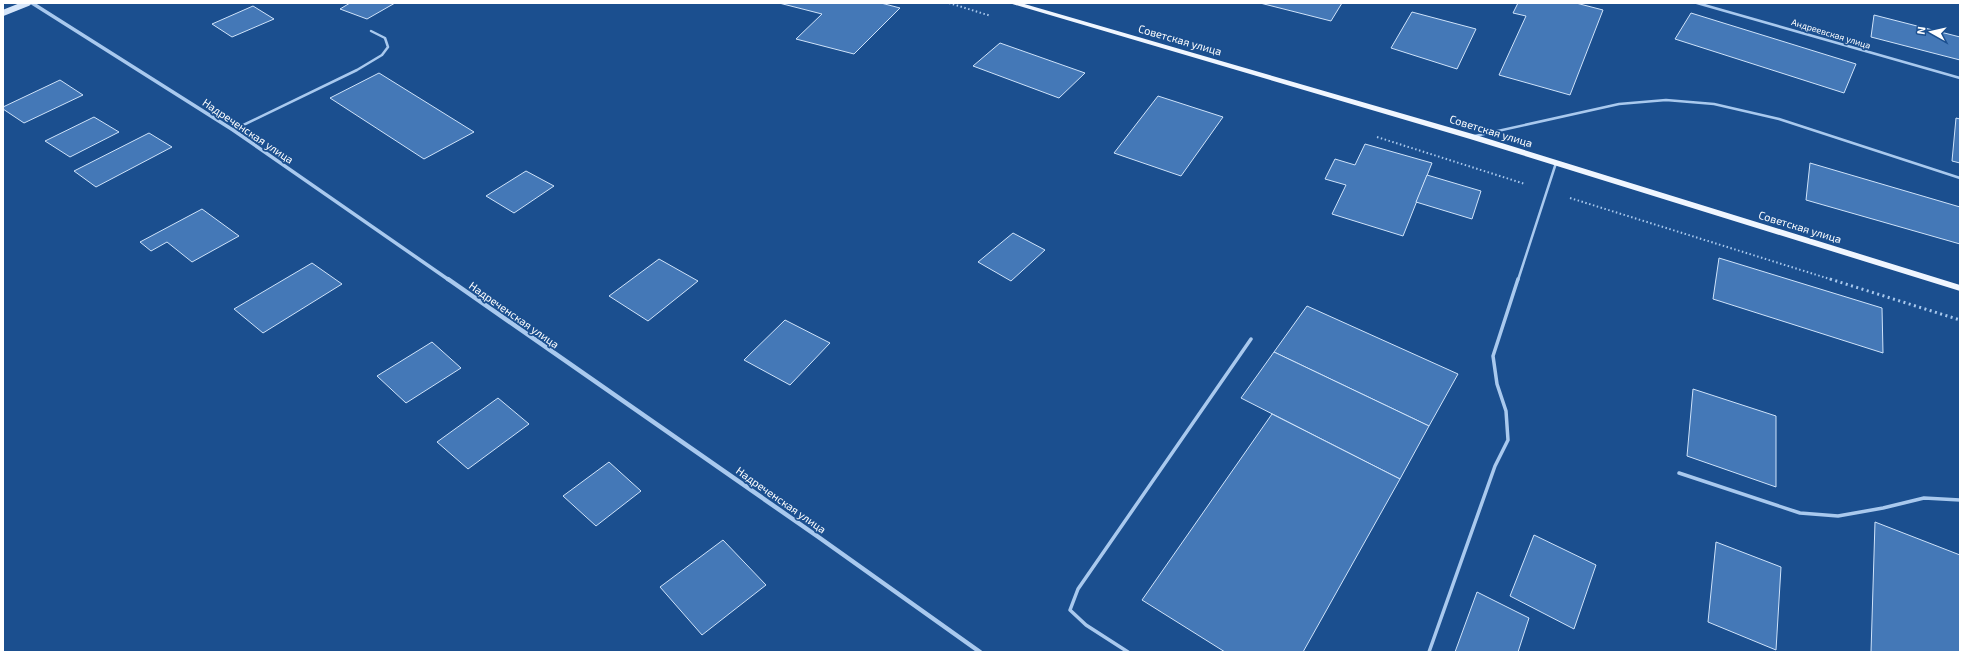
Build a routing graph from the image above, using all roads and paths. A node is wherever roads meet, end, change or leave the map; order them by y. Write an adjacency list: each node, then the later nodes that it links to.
1 (28, 3): 6 (main road)
2 (32, 3): 10 (street, Надреченская улица)
3 (949, 3): 7 (path)
4 (1012, 3): 12 (main road, Советская улица)
5 (1697, 3): 9 (lane, Андреевская улица)
6 (3, 14)
7 (994, 17)
8 (371, 31): 10 (lane)
9 (1960, 78)
10 (233, 130): 21 (street, Надреченская улица)
11 (1373, 136): 15 (path)
12 (1473, 136): 13 (main road, Советская улица); 14 (lane)
13 (1556, 163): 15 (lane); 16 (main road, Советская улица)
14 (1960, 178)
15 (1547, 191): 17 (path); 23 (lane)
16 (1960, 288)
17 (1960, 320)
18 (1251, 339): 22 (lane)
19 (1680, 473): 20 (lane)
20 (1960, 500)
21 (980, 652)
22 (1128, 652)
23 (1429, 652)

